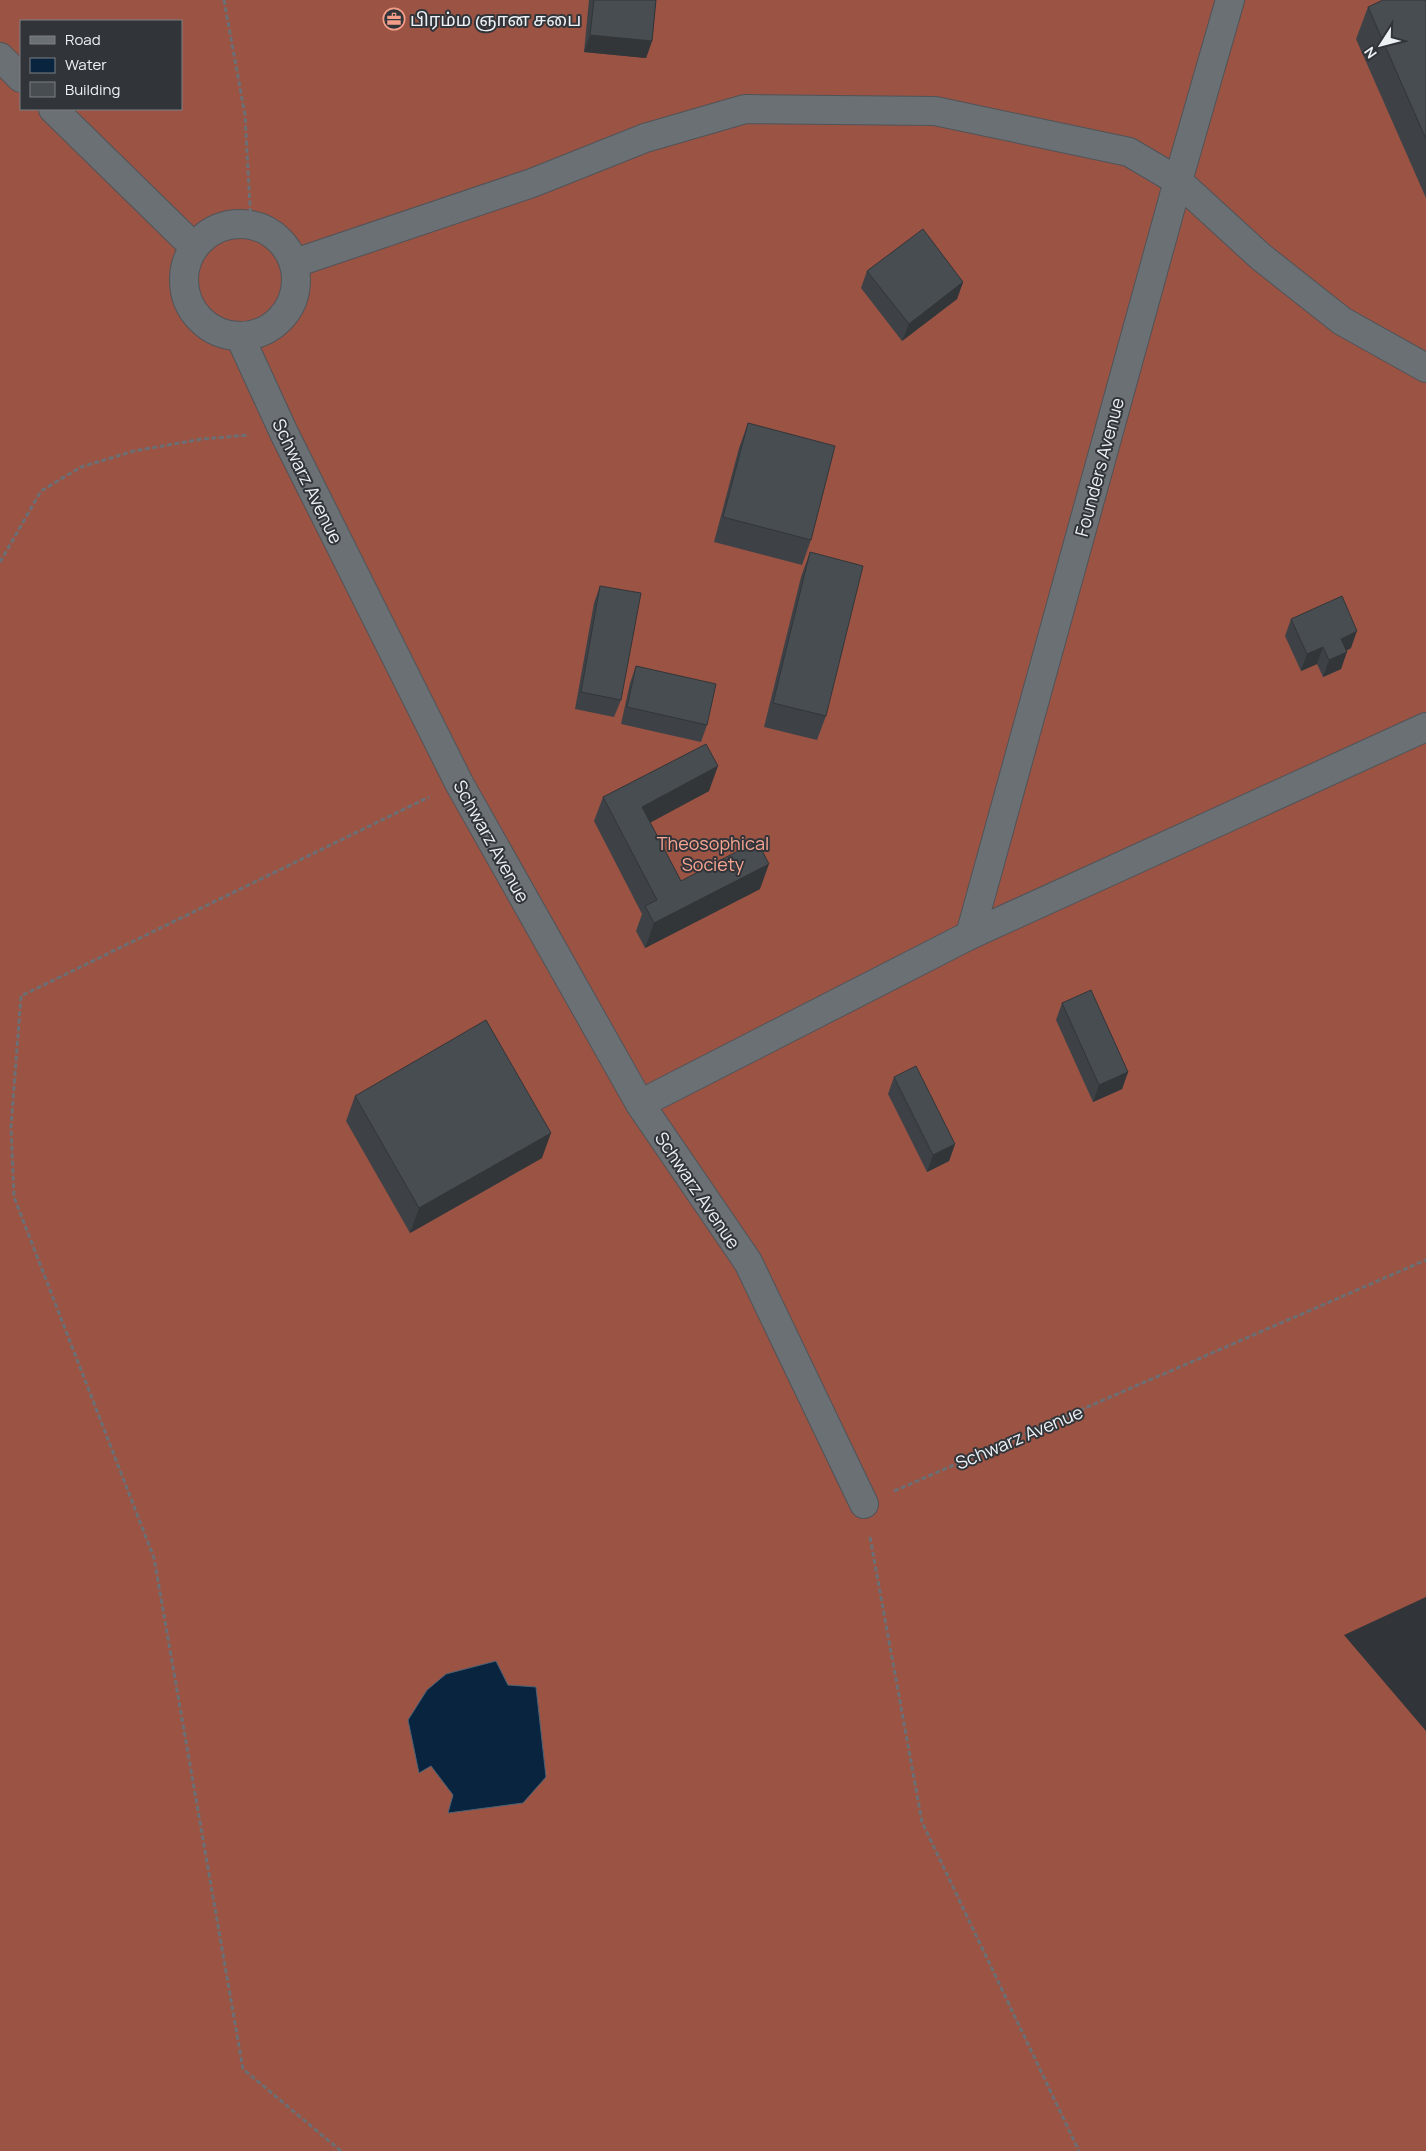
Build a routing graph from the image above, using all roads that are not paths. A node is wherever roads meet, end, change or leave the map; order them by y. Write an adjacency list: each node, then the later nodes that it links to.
1 (1230, 0): 5 (lane, Founders Avenue)
2 (0, 57): 3 (lane)
3 (20, 77)
4 (54, 110): 6 (lane)
5 (1178, 182): 7 (lane); 9 (lane); 11 (lane, Founders Avenue)
6 (194, 247): 7 (lane); 8 (lane)
7 (295, 264): 8 (lane)
8 (240, 337): 12 (lane, Schwarz Avenue)
9 (1426, 368)
10 (1426, 727): 11 (lane)
11 (970, 935): 12 (lane)
12 (640, 1104): 13 (lane, Schwarz Avenue)
13 (864, 1504)

